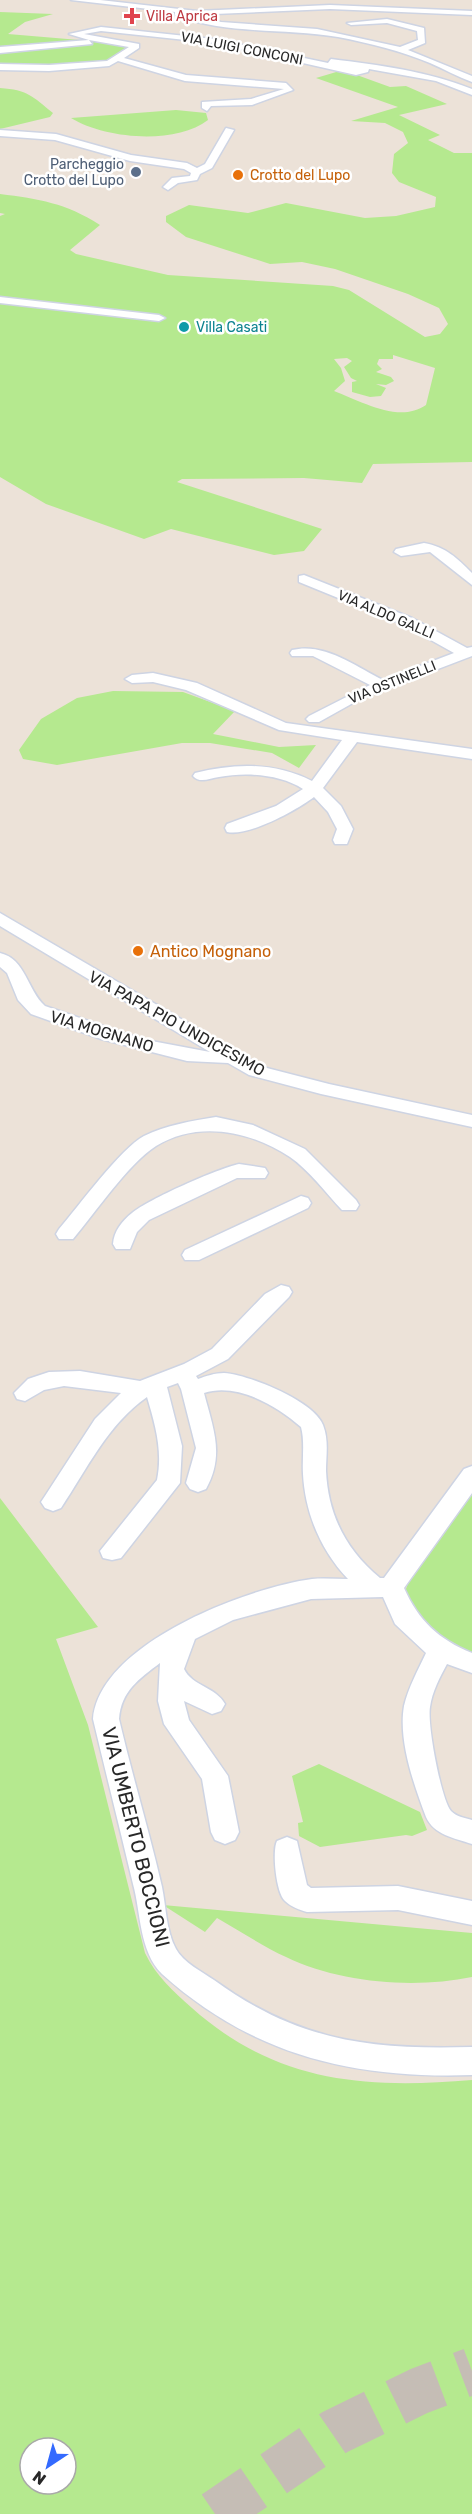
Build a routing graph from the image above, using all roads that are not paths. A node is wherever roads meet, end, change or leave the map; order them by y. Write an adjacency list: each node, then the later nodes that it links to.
1 (75, 0): 4 (street)
2 (160, 0): 3 (street)
3 (228, 3)
4 (472, 12): 8 (street)
5 (351, 23): 8 (street)
6 (98, 40): 7 (street); 9 (street, VIA LUIGI CONCONI); 12 (street, VIA LUIGI CONCONI)
7 (0, 50)
8 (400, 50): 11 (street)
9 (116, 58): 10 (street); 13 (street)
10 (0, 67)
11 (472, 79)
12 (472, 92)
13 (207, 108)
14 (229, 130): 16 (street)
15 (0, 133): 16 (street)
16 (196, 172): 17 (street)
17 (168, 187)
18 (0, 300): 19 (street)
19 (159, 318)
20 (401, 552): 22 (street)
21 (304, 579): 23 (street, VIA ALDO GALLI)
22 (472, 581)
23 (469, 652): 26 (street, VIA OSTINELLI)
24 (297, 653): 26 (street)
25 (132, 679): 28 (street)
26 (382, 685): 27 (street, VIA OSTINELLI)
27 (314, 719)
28 (353, 736): 29 (street); 31 (street)
29 (472, 754)
30 (201, 776): 31 (street)
31 (314, 786): 32 (street); 33 (street)
32 (232, 828)
33 (341, 840)
34 (0, 918): 36 (street, VIA PAPA PIO UNDICESIMO)
35 (0, 958): 36 (street, VIA MOGNANO)
36 (232, 1057): 37 (street, VIA PAPA PIO UNDICESIMO)
37 (472, 1121)
38 (258, 1173): 42 (street)
39 (301, 1203): 43 (street)
40 (349, 1205): 41 (street)
41 (66, 1234)
42 (123, 1244)
43 (192, 1255)
44 (282, 1292): 45 (street)
45 (187, 1381): 46 (street); 49 (street); 52 (street)
46 (149, 1386): 47 (street); 50 (street); 51 (street)
47 (25, 1393)
48 (472, 1475): 52 (street)
49 (198, 1483)
50 (53, 1502)
51 (112, 1551)
52 (382, 1587): 53 (street, VIA UMBERTO BOCCIONI); 54 (street)
53 (184, 1633): 56 (street); 62 (street, VIA UMBERTO BOCCIONI)
54 (440, 1651): 55 (street); 59 (street)
55 (472, 1663)
56 (171, 1669): 57 (street); 58 (street)
57 (212, 1704)
58 (225, 1832)
59 (472, 1832)
60 (287, 1849): 61 (street)
61 (472, 1913)
62 (472, 2061)

